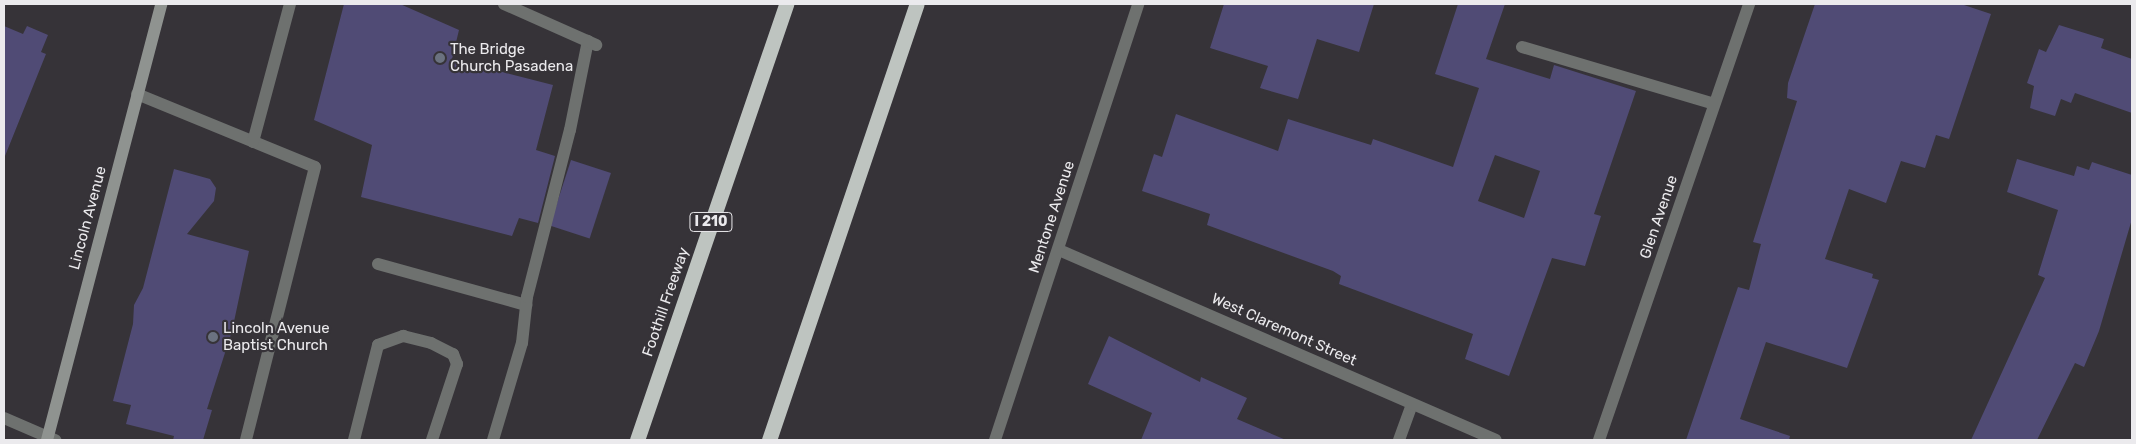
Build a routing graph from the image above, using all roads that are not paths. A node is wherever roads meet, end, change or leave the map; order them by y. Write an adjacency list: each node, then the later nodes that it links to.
1 (161, 4): 9 (main road, Lincoln Avenue)
2 (290, 4): 11 (street)
3 (504, 4): 14 (street)
4 (786, 4): 22 (highway, Foothill Freeway / I 210)
5 (917, 4): 23 (highway)
6 (1138, 4): 12 (street, Mentone Avenue)
7 (1749, 4): 10 (street, Glen Avenue)
8 (1522, 47): 10 (street)
9 (137, 94): 11 (street); 17 (main road, Lincoln Avenue)
10 (1714, 104): 27 (street, Glen Avenue)
11 (252, 142): 18 (street)
12 (1059, 250): 15 (street, West Claremont Street); 24 (street, Mentone Avenue)
13 (378, 264): 14 (street)
14 (526, 304): 21 (street)
15 (1412, 404): 25 (street); 26 (street, West Claremont Street)
16 (4, 418): 17 (street)
17 (50, 439)
18 (246, 440)
19 (354, 440): 20 (street)
20 (432, 440)
21 (493, 440)
22 (637, 440)
23 (769, 440)
24 (995, 440)
25 (1399, 440)
26 (1495, 440)
27 (1599, 440)

